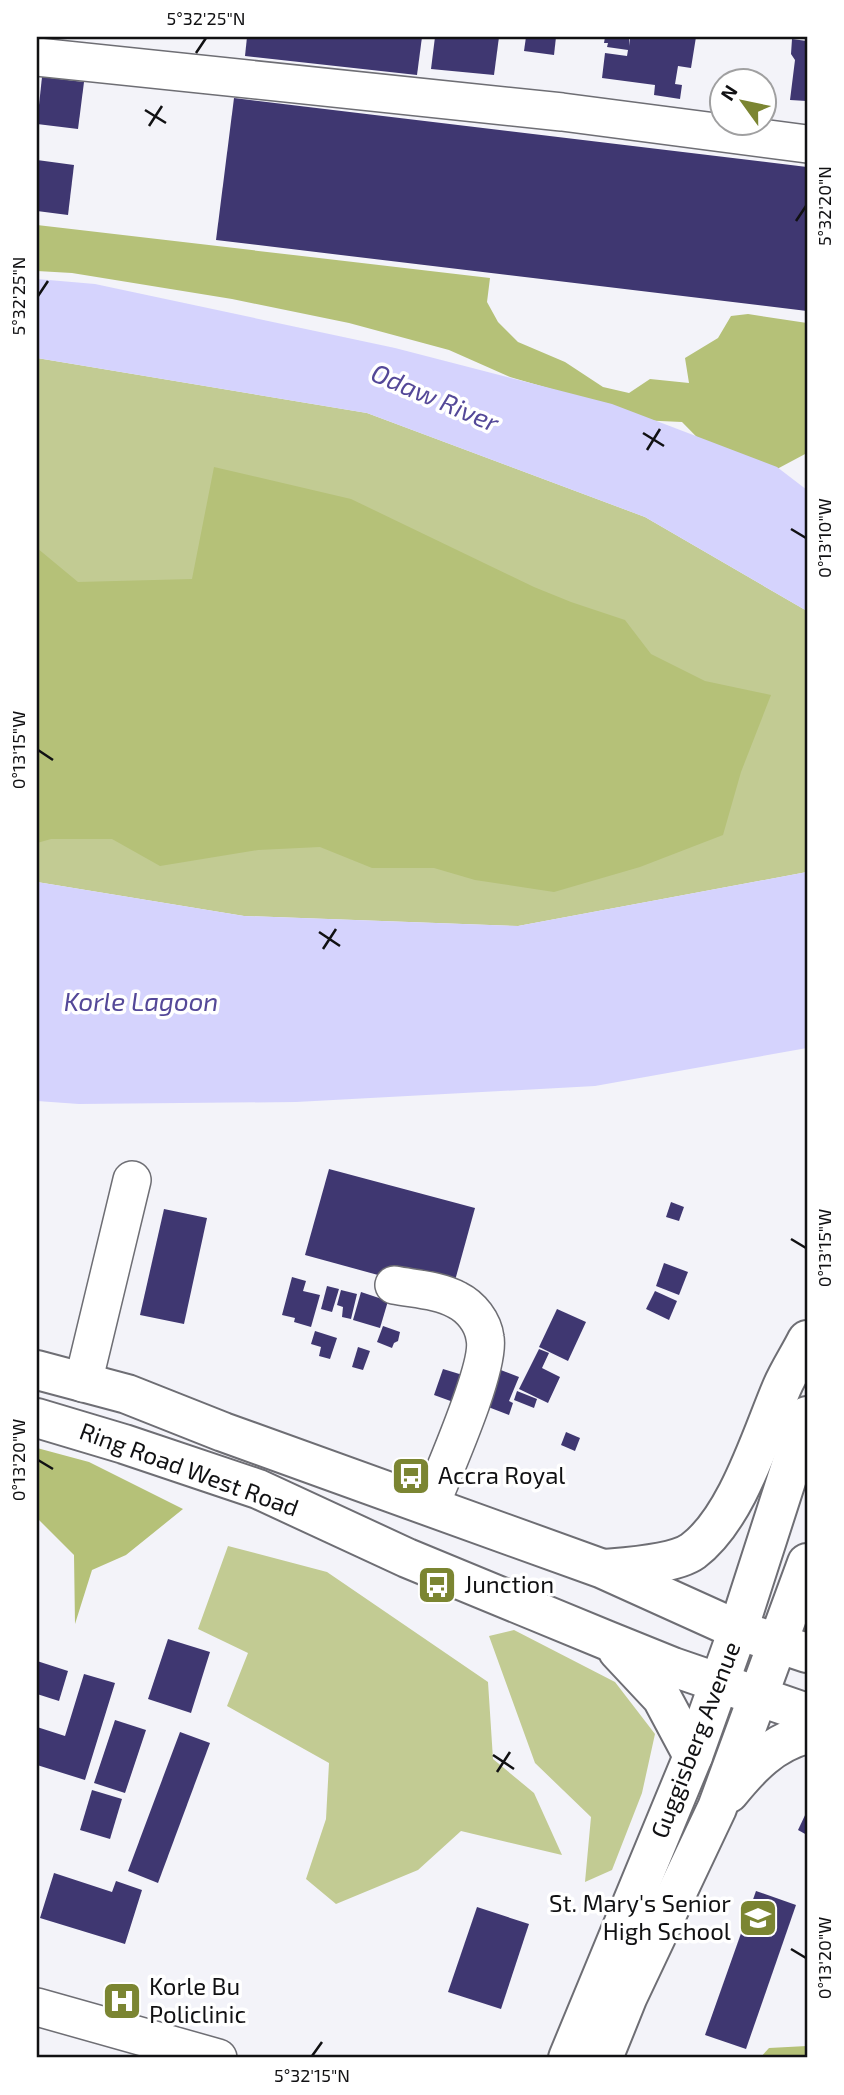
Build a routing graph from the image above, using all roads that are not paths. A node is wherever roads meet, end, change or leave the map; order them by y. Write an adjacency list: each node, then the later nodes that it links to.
1 (37, 57): 2 (street)
2 (807, 144)
3 (132, 1180): 7 (street)
4 (394, 1285): 11 (street)
5 (807, 1340): 12 (main road)
6 (37, 1370): 7 (main road, Ring Road West Road)
7 (83, 1383): 11 (main road, Ring Road West Road)
8 (807, 1416): 16 (main road, Guggisberg Avenue)
9 (37, 1418): 10 (main road, Ring Road West Road)
10 (258, 1489): 14 (main road, Ring Road West Road); 16 (main road)
11 (430, 1506): 12 (main road, Ring Road West Road)
12 (603, 1569): 16 (main road, Ring Road West Road)
13 (807, 1570): 15 (main road, Guggisberg Avenue)
14 (606, 1640): 16 (main road, Ring Road West Road); 20 (main road)
15 (792, 1648): 16 (main road); 17 (main road, Guggisberg Avenue)
16 (730, 1654): 17 (main road, Ring Road West Road); 20 (main road, Guggisberg Avenue)
17 (757, 1696): 18 (main road, Ring Road West Road); 21 (main road, Guggisberg Avenue)
18 (807, 1713)
19 (807, 1734): 21 (main road)
20 (693, 1756): 24 (main road, Guggisberg Avenue)
21 (717, 1808): 25 (main road, Guggisberg Avenue)
22 (37, 2007): 23 (street)
23 (218, 2058)
24 (568, 2058)
25 (603, 2058)

